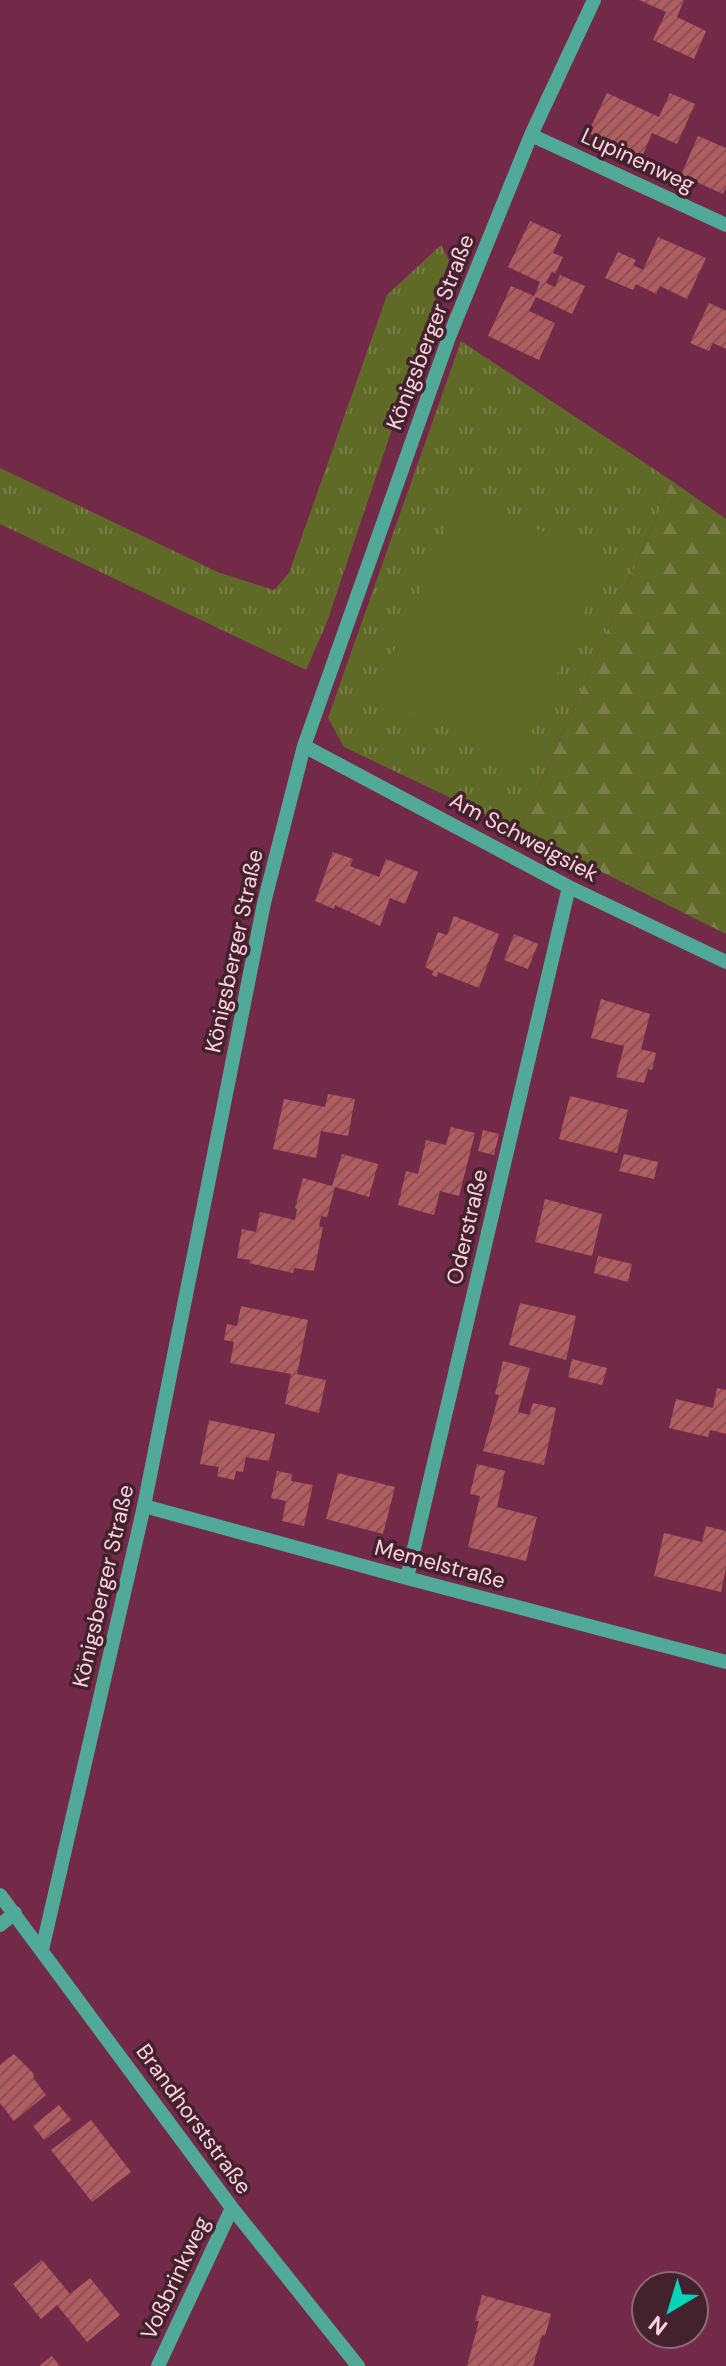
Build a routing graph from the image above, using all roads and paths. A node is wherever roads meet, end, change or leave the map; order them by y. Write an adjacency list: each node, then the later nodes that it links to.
1 (594, 0): 2 (street, Königsberger Straße)
2 (531, 135): 3 (street, Lupinenweg); 4 (street, Königsberger Straße)
3 (726, 225)
4 (304, 746): 5 (street, Am Schweigsiek); 7 (street, Königsberger Straße)
5 (569, 887): 6 (street, Am Schweigsiek); 8 (street, Oderstraße)
6 (726, 962)
7 (144, 1506): 8 (street, Memelstraße); 13 (street, Königsberger Straße)
8 (407, 1578): 9 (street, Memelstraße)
9 (726, 1662)
10 (0, 1895): 11 (street, Brandhorststraße)
11 (15, 1913): 12 (street); 13 (street, Brandhorststraße)
12 (0, 1925)
13 (42, 1950): 14 (street, Brandhorststraße)
14 (232, 2208): 15 (street, Voßbrinkweg); 16 (street, Brandhorststraße)
15 (158, 2366)
16 (358, 2366)

